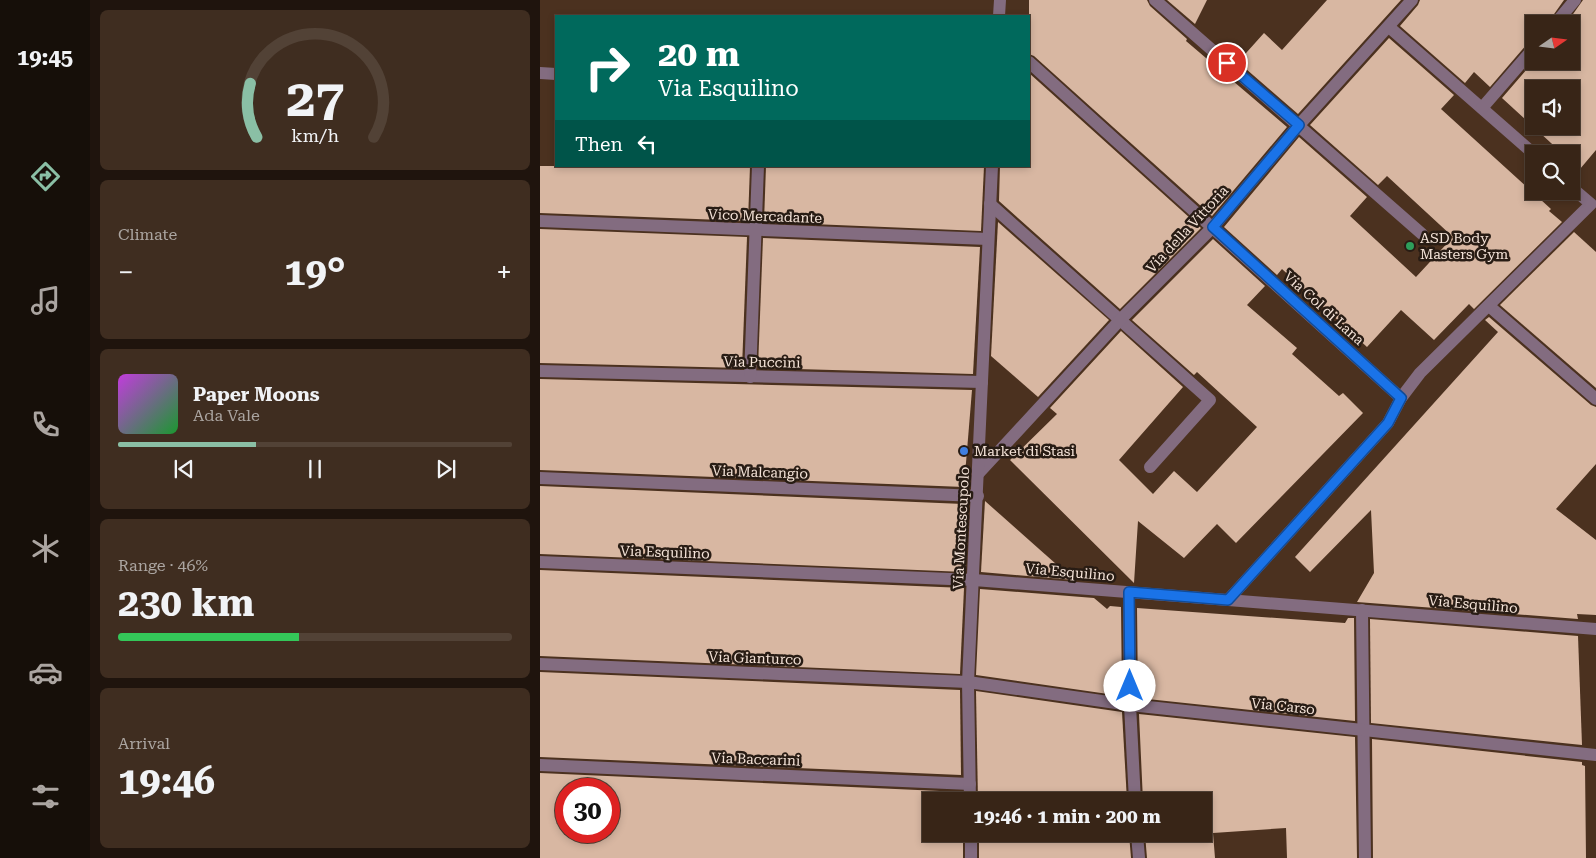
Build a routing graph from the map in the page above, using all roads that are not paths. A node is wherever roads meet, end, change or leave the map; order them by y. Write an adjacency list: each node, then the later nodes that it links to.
1 (1000, 0): 5 (street)
2 (1155, 0): 13 (street)
3 (1412, 0): 7 (street, Via della Vittoria)
4 (1576, 0): 6 (street)
5 (999, 15)
6 (1563, 15)
7 (1389, 27): 12 (street); 13 (street, Via della Vittoria)
8 (1525, 58): 12 (street)
9 (1030, 63): 21 (street, Via Col di Lana)
10 (540, 74): 11 (street)
11 (555, 74)
12 (1482, 108): 14 (street)
13 (1299, 125): 21 (street, Via della Vittoria); 23 (street)
14 (1525, 146)
15 (758, 167): 22 (street)
16 (992, 167): 18 (street, Via Montescupolo)
17 (1580, 194): 19 (street)
18 (990, 204): 24 (street, Via Montescupolo); 26 (street)
19 (1594, 204): 25 (street)
20 (540, 221): 22 (street, Vico Mercadante)
21 (1213, 227): 26 (street, Via della Vittoria); 30 (street, Via Col di Lana)
22 (756, 230): 24 (street, Vico Mercadante); 28 (street)
23 (1422, 234)
24 (988, 240): 29 (street, Via Montescupolo)
25 (1489, 306): 30 (street); 31 (street)
26 (1120, 320): 32 (street); 33 (street, Via della Vittoria)
27 (540, 371): 28 (street, Via Puccini)
28 (750, 377): 29 (street, Via Puccini)
29 (982, 382): 33 (street, Via Montescupolo)
30 (1401, 398): 39 (street)
31 (1596, 400)
32 (1150, 467)
33 (978, 474): 35 (street, Via Montescupolo)
34 (540, 478): 35 (street, Via Malcangio)
35 (978, 496): 37 (street, Via Montescupolo)
36 (540, 562): 37 (street, Via Esquilino)
37 (974, 580): 38 (street, Via Esquilino); 43 (street, Via Montescupolo)
38 (1129, 592): 39 (street, Via Esquilino); 44 (street)
39 (1228, 600): 40 (street, Via Esquilino)
40 (1362, 610): 41 (street, Via Esquilino); 45 (street)
41 (1596, 629)
42 (540, 664): 43 (street, Via Gianturco)
43 (968, 682): 44 (street, Via Carso); 48 (street, Via Montescupolo)
44 (1130, 705): 45 (street, Via Carso); 50 (street)
45 (1362, 730): 46 (street, Via Carso); 55 (street)
46 (1596, 755)
47 (540, 765): 48 (street, Via Baccarini)
48 (970, 784): 49 (street, Via Montescupolo)
49 (970, 792)
50 (1135, 792)
51 (970, 842): 53 (street)
52 (1137, 842): 54 (street)
53 (971, 858)
54 (1138, 858)
55 (1365, 858)

